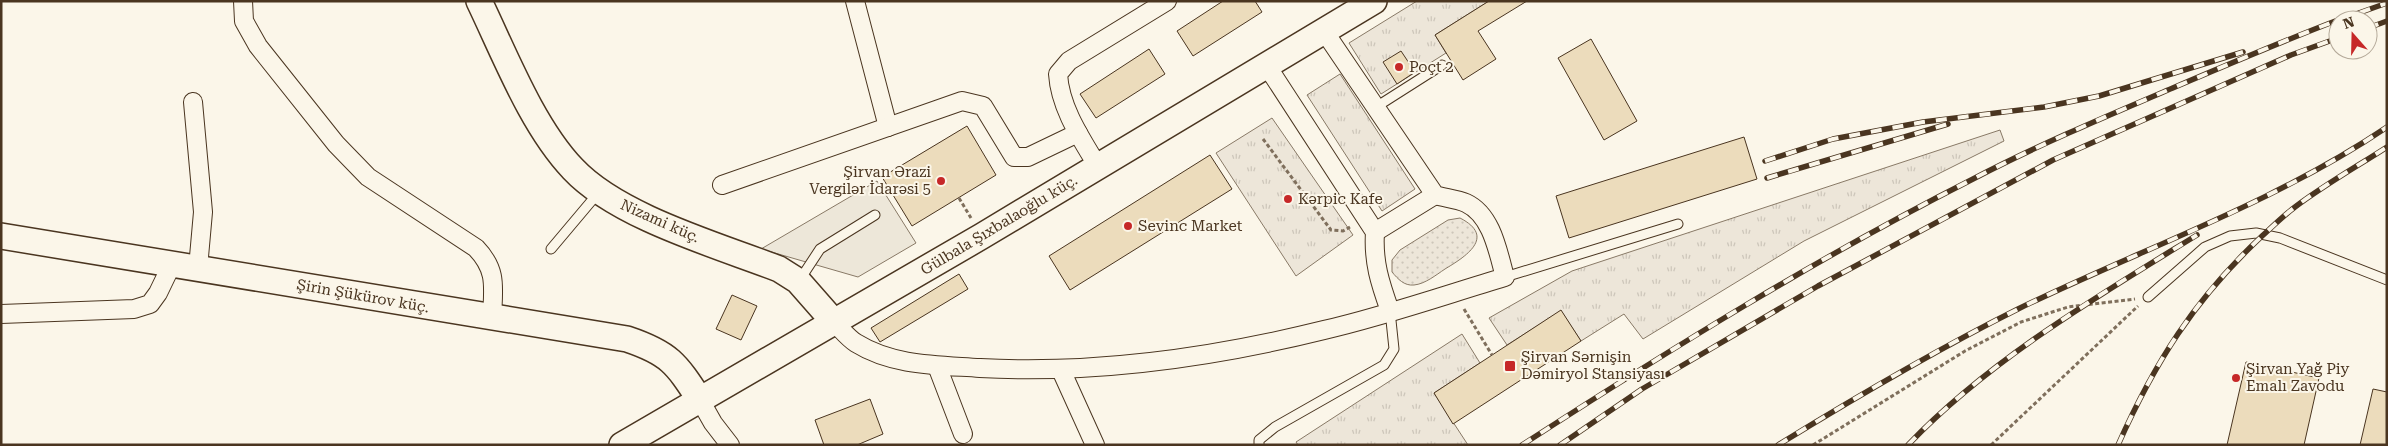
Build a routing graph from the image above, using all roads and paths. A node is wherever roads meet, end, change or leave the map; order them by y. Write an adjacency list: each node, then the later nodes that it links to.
1 (243, 1): 32 (street)
2 (479, 1): 16 (main road, Nizami küç.)
3 (855, 1): 11 (street)
4 (1167, 1): 12 (street)
5 (1374, 1): 6 (main road, Gülbala Şıxbalaoğlu küç.)
6 (1324, 31): 8 (main road, Gülbala Şıxbalaoğlu küç.); 10 (street)
7 (1442, 65): 10 (lane)
8 (1267, 66): 14 (main road, Gülbala Şıxbalaoğlu küç.); 20 (street)
9 (193, 102): 24 (street)
10 (1376, 107): 17 (street)
11 (888, 127): 12 (street); 15 (street)
12 (1078, 132): 14 (street)
13 (1263, 139): 20 (path)
14 (1097, 165): 33 (main road, Gülbala Şıxbalaoğlu küç.)
15 (722, 185)
16 (599, 192): 22 (lane); 27 (main road, Nizami küç.)
17 (1435, 195): 20 (street); 25 (street)
18 (875, 215): 27 (lane)
19 (1678, 224): 25 (lane)
20 (1370, 225): 30 (street)
21 (1, 236): 23 (main road, Şirin Şükürov küç.)
22 (551, 249)
23 (172, 264): 24 (main road, Şirin Şükürov küç.); 31 (street)
24 (198, 268): 32 (main road, Şirin Şükürov küç.)
25 (1505, 277): 28 (street)
26 (2387, 280): 29 (lane)
27 (798, 281): 33 (main road, Nizami küç.)
28 (1454, 292): 30 (street); 34 (path)
29 (2148, 297): 43 (path); 44 (path)
30 (1390, 312): 36 (street); 42 (lane)
31 (1, 314)
32 (492, 318): 37 (main road, Şirin Şükürov küç.)
33 (834, 322): 35 (street); 37 (main road, Gülbala Şıxbalaoğlu küç.)
34 (1492, 355)
35 (937, 366): 36 (street); 38 (street)
36 (1061, 370): 41 (street)
37 (700, 400): 39 (main road, Gülbala Şıxbalaoğlu küç.); 40 (street)
38 (963, 434)
39 (622, 445)
40 (730, 445)
41 (1095, 445)
42 (1258, 445)
43 (1813, 445)
44 (1992, 445)

